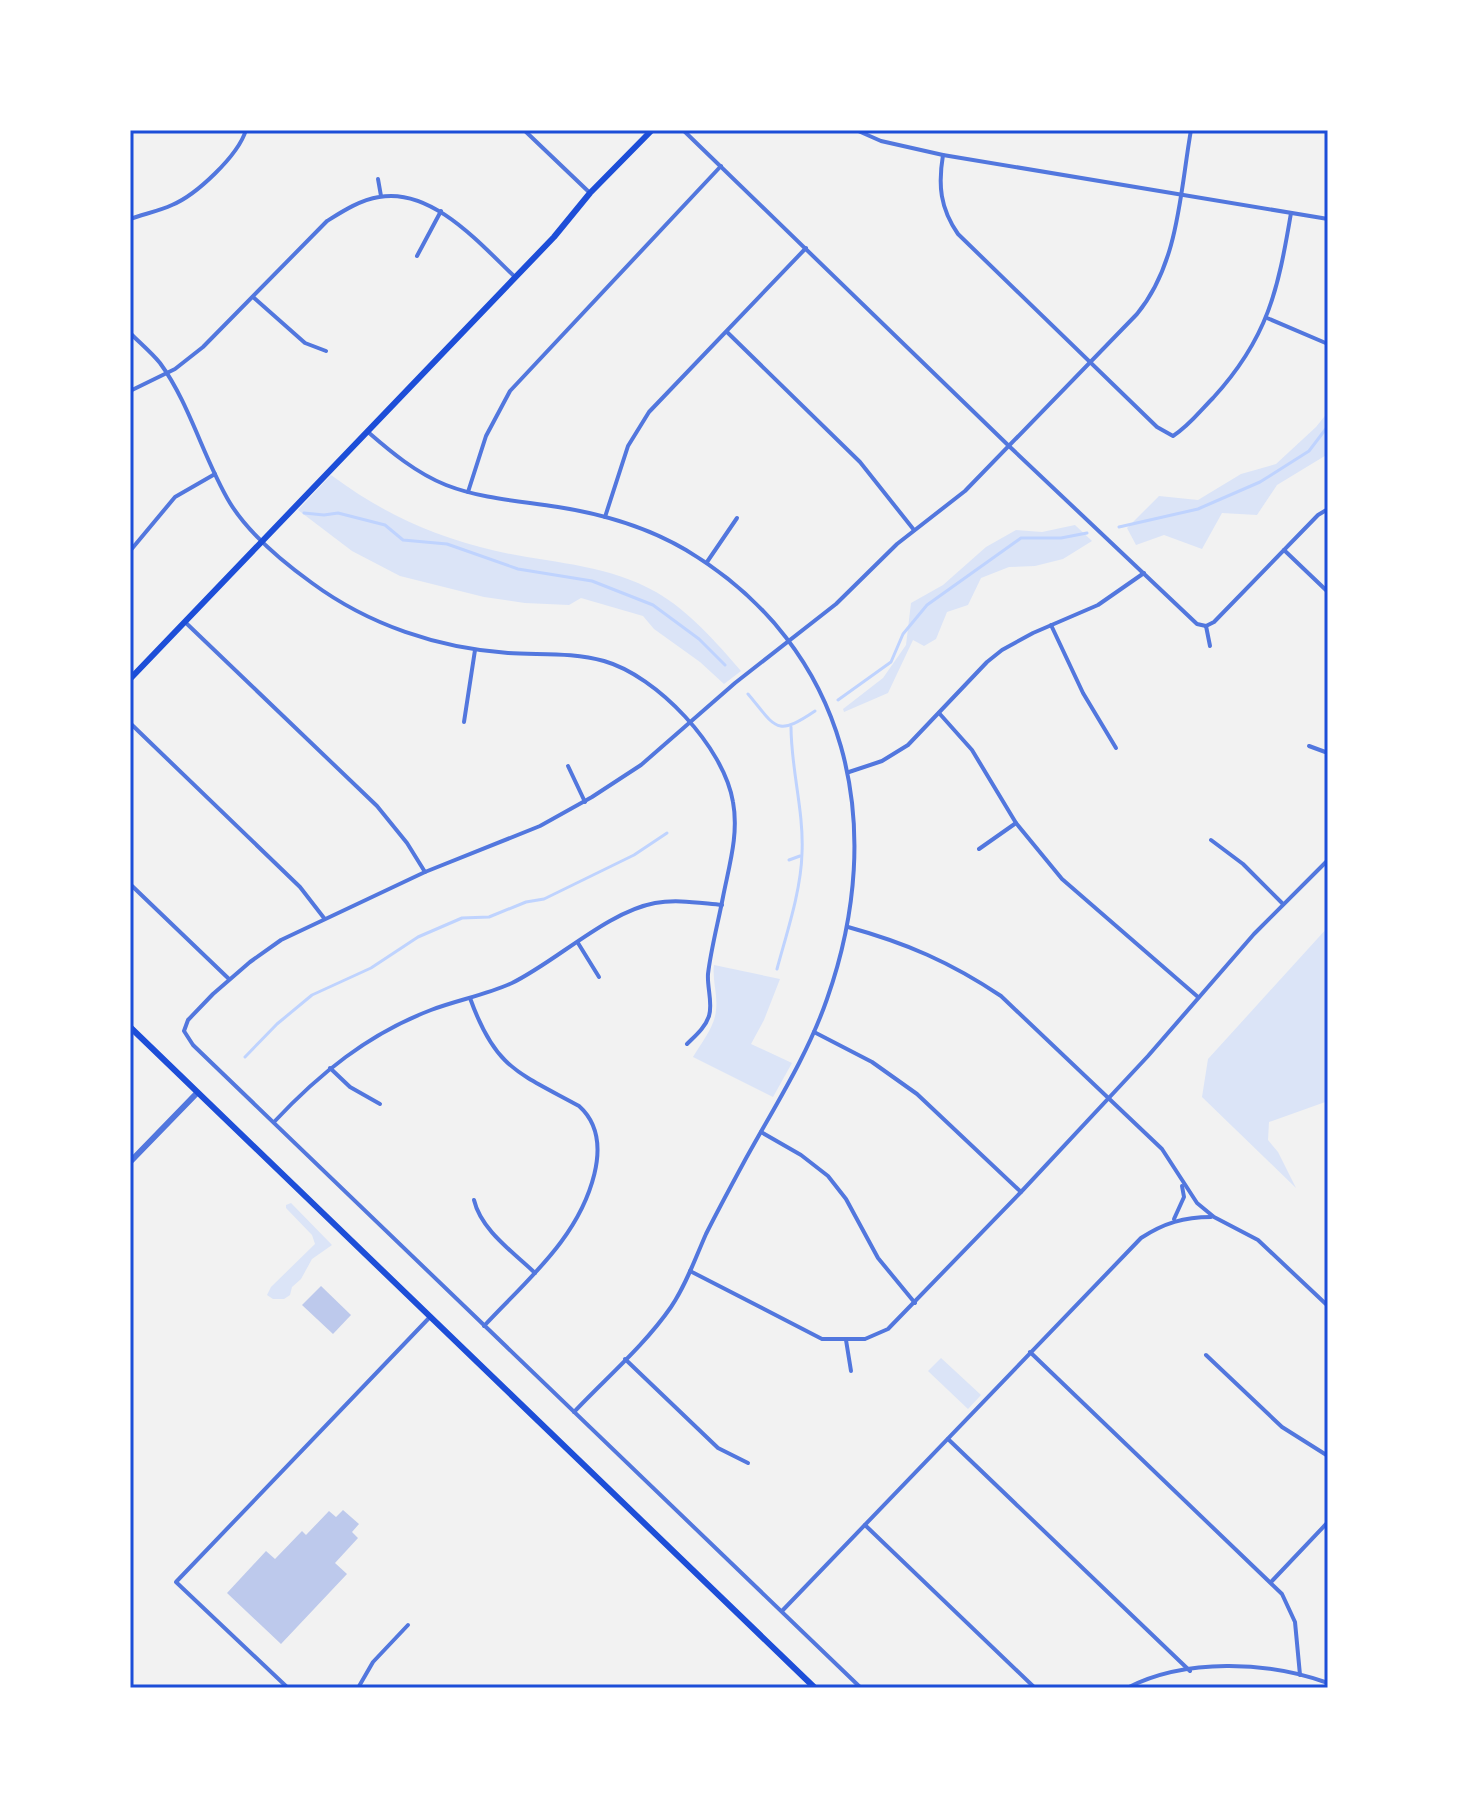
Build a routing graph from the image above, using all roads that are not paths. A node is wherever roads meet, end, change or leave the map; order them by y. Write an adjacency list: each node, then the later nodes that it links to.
1 (246, 130): 15 (street)
2 (524, 130): 10 (street)
3 (652, 130): 10 (main road)
4 (683, 130): 8 (street)
5 (856, 130): 7 (street)
6 (1191, 130): 11 (street)
7 (943, 155): 11 (street); 26 (street)
8 (721, 166): 17 (street); 32 (street)
9 (378, 179): 12 (street)
10 (590, 193): 19 (main road)
11 (1180, 194): 14 (street); 26 (street)
12 (381, 196): 13 (street); 20 (street)
13 (441, 211): 18 (street); 19 (street)
14 (1291, 213): 16 (street); 21 (street)
15 (130, 219)
16 (1328, 219)
17 (806, 248): 22 (street); 30 (street)
18 (417, 256)
19 (515, 277): 29 (main road)
20 (253, 297): 25 (street); 27 (street)
21 (1267, 318): 24 (street); 26 (street)
22 (727, 332): 34 (street); 36 (street)
23 (130, 333): 27 (street)
24 (1328, 344)
25 (326, 351)
26 (1090, 363): 30 (street)
27 (166, 373): 28 (street); 31 (street)
28 (130, 391)
29 (368, 432): 32 (street); 37 (main road)
30 (1010, 447): 36 (street); 41 (street)
31 (215, 474): 37 (street); 39 (street)
32 (468, 492): 34 (street)
33 (1328, 509): 38 (street)
34 (605, 517): 40 (street)
35 (737, 518): 40 (street)
36 (914, 530): 46 (street)
37 (263, 540): 43 (main road); 48 (street)
38 (1284, 550): 42 (street); 45 (street)
39 (130, 551)
40 (706, 563): 46 (street)
41 (1144, 573): 44 (street); 45 (street)
42 (1328, 592)
43 (185, 622): 49 (main road); 64 (street)
44 (1051, 625): 50 (street); 55 (street)
45 (1206, 626): 47 (street)
46 (789, 642): 53 (street); 58 (street)
47 (1210, 646)
48 (475, 650): 51 (street); 53 (street)
49 (130, 679)
50 (939, 713): 58 (street); 60 (street)
51 (464, 722)
52 (130, 723): 68 (street)
53 (690, 724): 59 (street); 67 (street)
54 (1309, 746): 56 (street)
55 (1116, 748)
56 (1328, 753)
57 (568, 766): 59 (street)
58 (848, 772): 69 (street)
59 (585, 802): 64 (street)
60 (1016, 823): 62 (street); 73 (street)
61 (1211, 840): 66 (street)
62 (979, 849)
63 (1328, 860): 66 (street)
64 (425, 872): 68 (street)
65 (130, 884): 72 (street)
66 (1283, 904): 73 (street)
67 (722, 905): 70 (street); 77 (street)
68 (324, 918): 72 (street)
69 (848, 927): 76 (street); 80 (street)
70 (578, 943): 71 (street); 74 (street)
71 (599, 977)
72 (229, 979): 82 (street)
73 (1198, 997): 80 (street)
74 (470, 998): 78 (street); 91 (street)
75 (130, 1027): 79 (main road)
76 (814, 1032): 83 (street); 86 (street)
77 (687, 1044)
78 (330, 1068): 81 (street); 82 (street)
79 (196, 1094): 84 (street); 94 (main road)
80 (1110, 1097): 85 (street); 86 (street)
81 (380, 1104)
82 (274, 1122): 95 (street)
83 (761, 1132): 90 (street); 92 (street)
84 (130, 1162)
85 (1182, 1184): 88 (street); 89 (street)
86 (1021, 1192): 92 (street)
87 (474, 1200): 91 (street)
88 (1214, 1217): 89 (street); 93 (street)
89 (1173, 1221): 97 (street)
90 (690, 1271): 96 (street); 99 (street)
91 (535, 1273): 95 (street)
92 (915, 1303): 96 (street)
93 (1328, 1306)
94 (429, 1318): 113 (street); 115 (main road)
95 (484, 1326): 101 (street)
96 (846, 1340): 100 (street)
97 (1030, 1352): 102 (street); 107 (street)
98 (1206, 1355): 103 (street)
99 (625, 1359): 101 (street); 104 (street)
100 (851, 1371)
101 (574, 1412): 108 (street)
102 (948, 1439): 106 (street); 110 (street)
103 (1328, 1456)
104 (748, 1463)
105 (1328, 1522): 107 (street)
106 (865, 1525): 108 (street); 117 (street)
107 (1271, 1582): 111 (street)
108 (782, 1611): 116 (street)
109 (408, 1625): 114 (street)
110 (1190, 1671): 111 (street); 118 (street)
111 (1300, 1675): 112 (street)
112 (1328, 1683)
113 (288, 1688)
114 (358, 1688)
115 (815, 1688)
116 (861, 1688)
117 (1035, 1688)
118 (1127, 1688)

